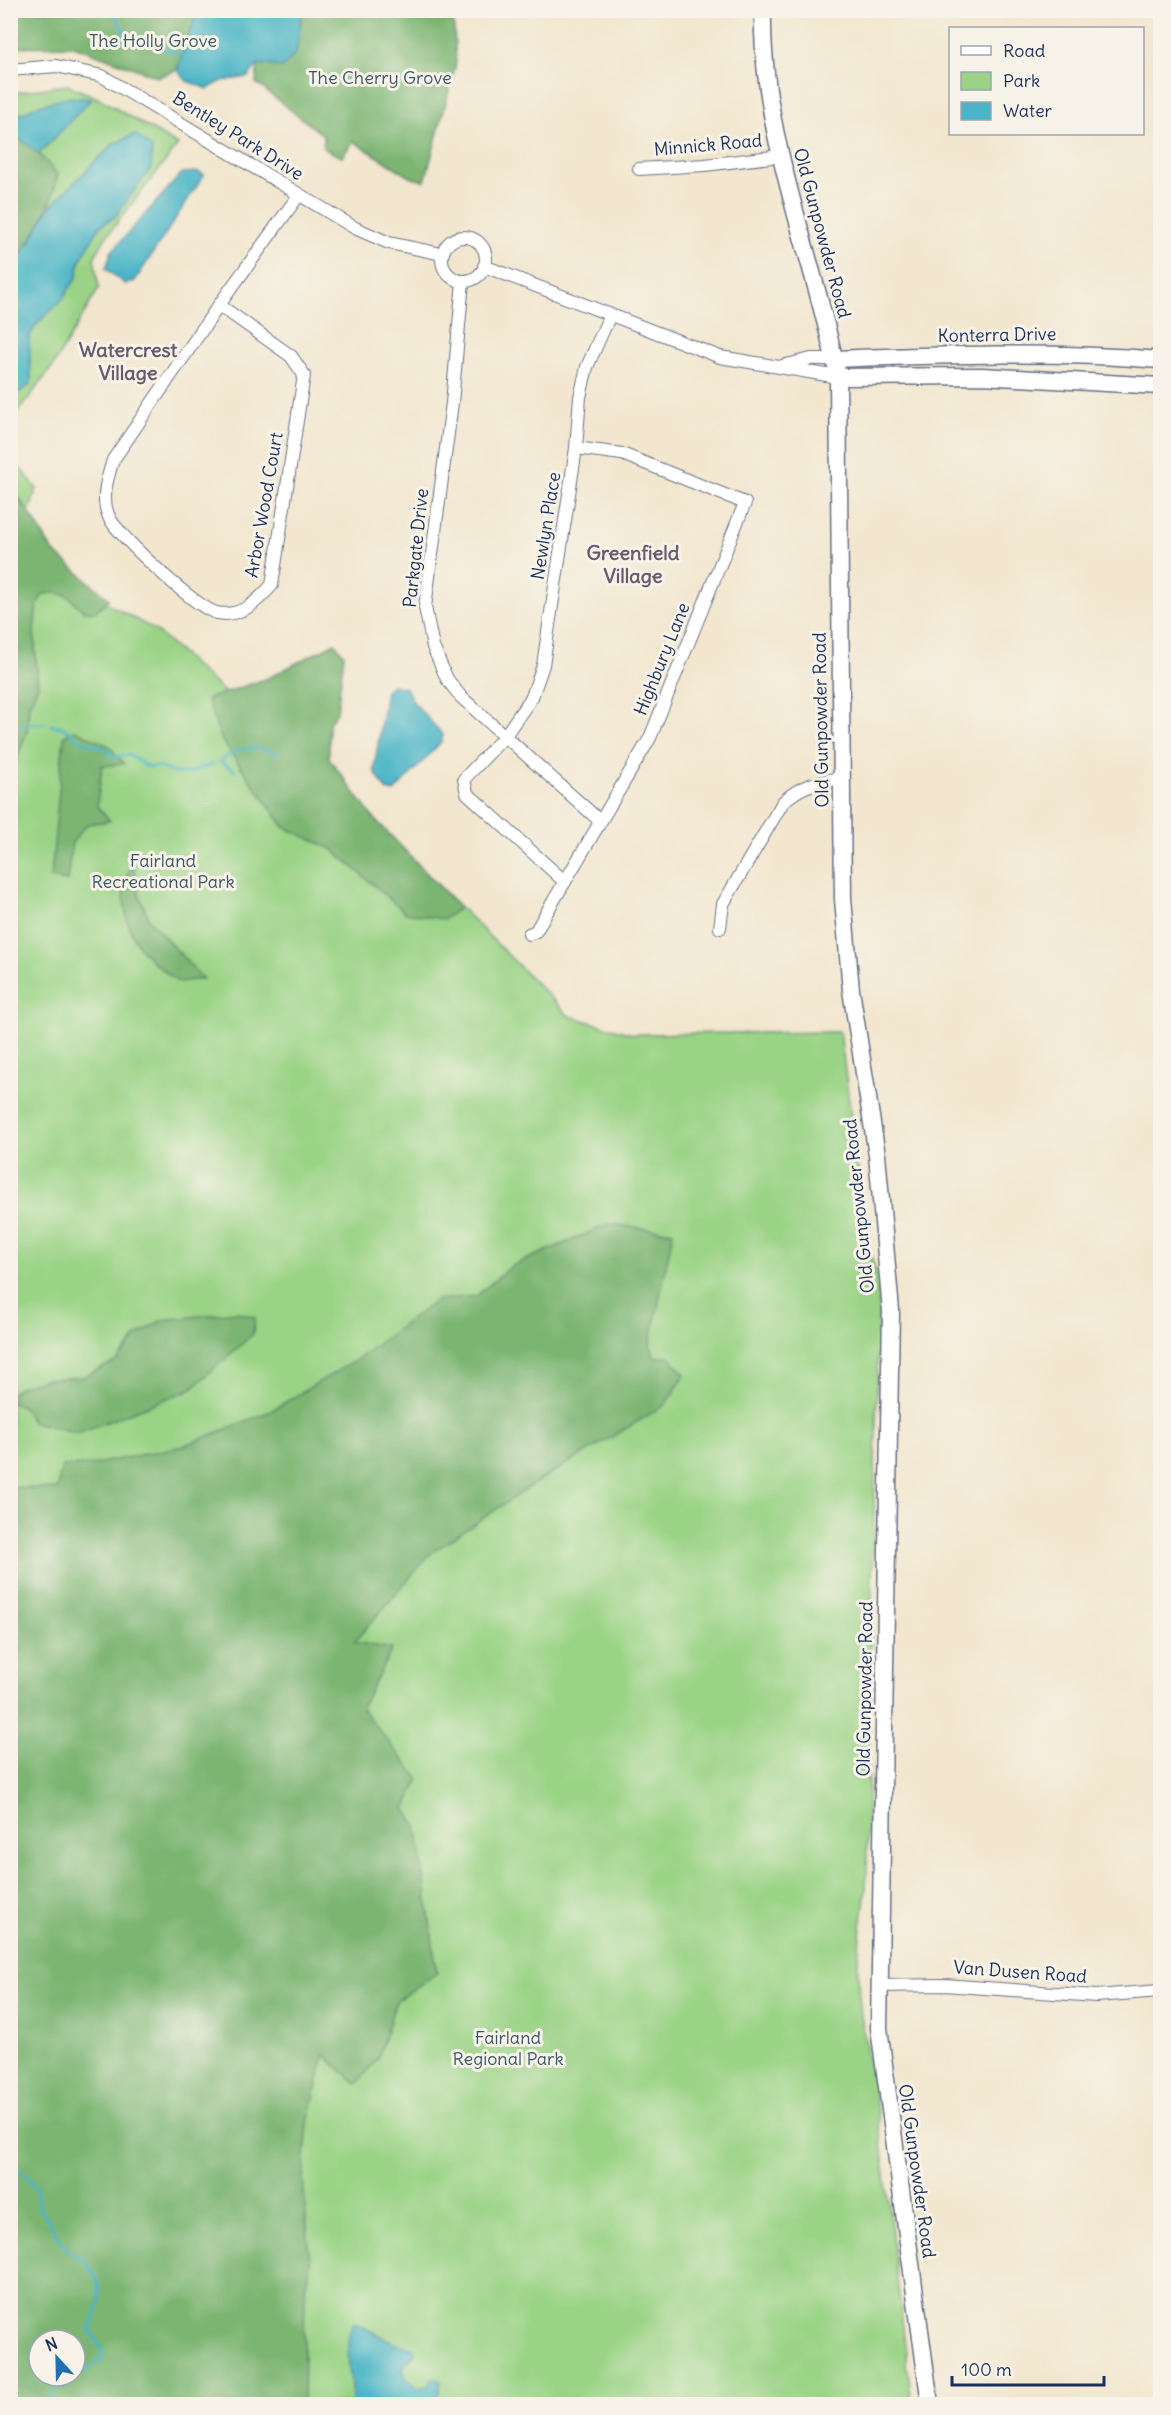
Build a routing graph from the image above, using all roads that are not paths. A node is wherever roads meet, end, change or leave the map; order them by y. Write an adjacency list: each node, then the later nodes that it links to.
1 (763, 10): 3 (main road, Old Gunpowder Road)
2 (10, 70): 5 (street, Bentley Park Drive)
3 (780, 156): 4 (street, Minnick Road); 11 (main road, Old Gunpowder Road)
4 (639, 169)
5 (299, 195): 6 (street, Bentley Park Drive); 9 (street, Arbor Wood Court)
6 (442, 254): 7 (street); 8 (street)
7 (484, 266): 8 (street); 10 (street)
8 (463, 280): 17 (street, Parkgate Drive)
9 (219, 305): 9 (street, Arbor Wood Court)
10 (610, 315): 13 (street); 16 (street, Newlyn Place)
11 (834, 359): 12 (main road, Konterra Drive); 13 (street); 14 (main road, Old Gunpowder Road)
12 (1161, 360)
13 (778, 367): 14 (street)
14 (838, 376): 15 (main road); 18 (main road, Old Gunpowder Road)
15 (1161, 386)
16 (576, 448): 17 (street, Newlyn Place); 19 (street, Highbury Lane)
17 (504, 737): 19 (street, Parkgate Drive); 20 (street, Newlyn Place)
18 (841, 778): 21 (street); 23 (main road, Old Gunpowder Road)
19 (600, 821): 20 (street)
20 (565, 882): 22 (street)
21 (720, 928)
22 (529, 934)
23 (878, 1986): 24 (street, Van Dusen Road); 25 (main road, Old Gunpowder Road)
24 (1161, 1991)
25 (930, 2404)

